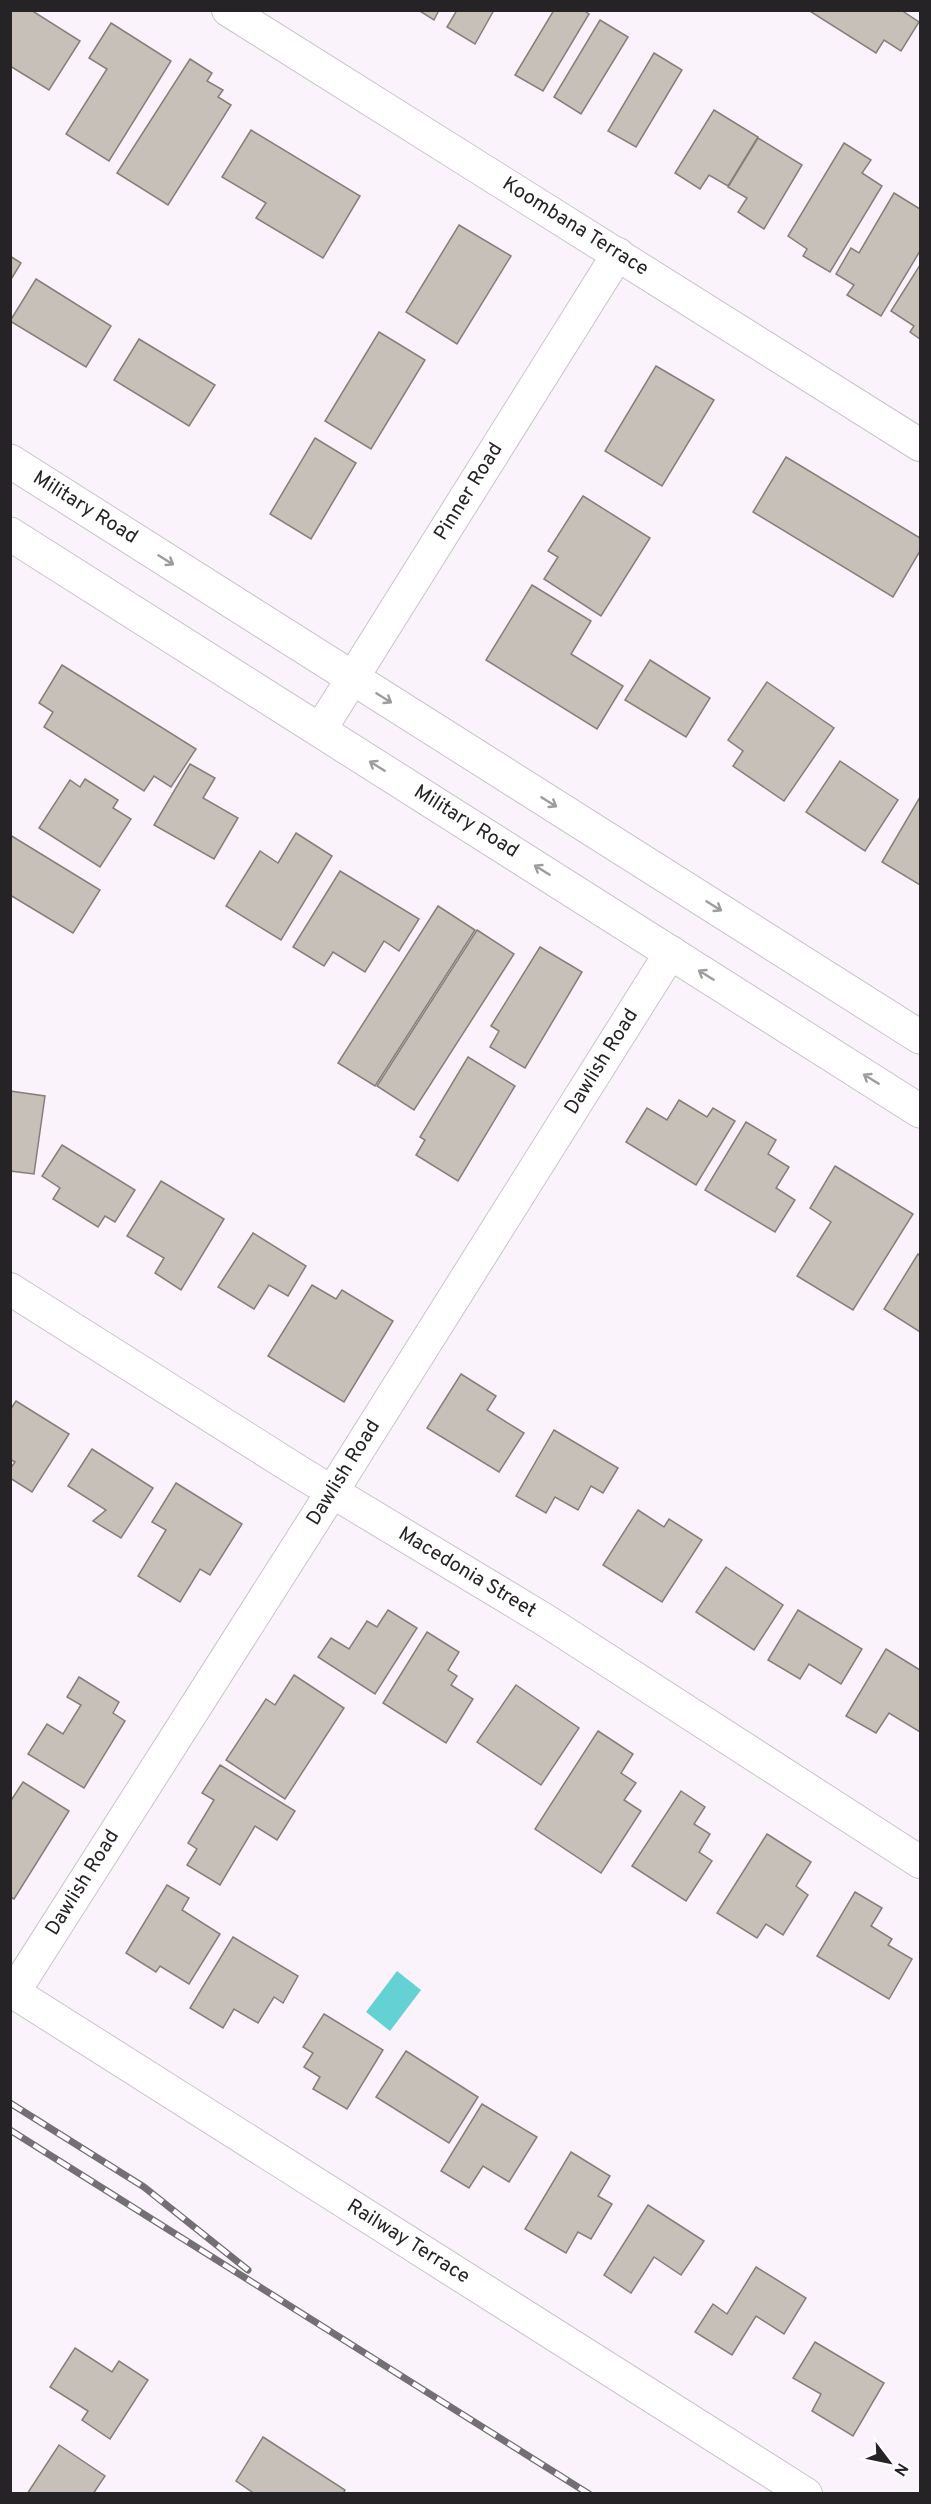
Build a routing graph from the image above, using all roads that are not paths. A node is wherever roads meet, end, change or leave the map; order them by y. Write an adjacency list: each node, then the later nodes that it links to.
1 (228, 10): 2 (street, Koombana Terrace)
2 (618, 254): 3 (street, Koombana Terrace); 6 (street, Pinner Road)
3 (921, 445)
4 (10, 461): 6 (street, Military Road, one-way to 6)
5 (10, 534): 7 (street, Military Road)
6 (352, 678): 7 (street, Pinner Road); 9 (street, Military Road, one-way to 9)
7 (320, 730): 8 (street, Military Road, one-way to 7)
8 (671, 952): 10 (street, Military Road, one-way to 8); 12 (street, Dawlish Road)
9 (921, 1036)
10 (921, 1110)
11 (10, 1289): 12 (street, Macedonia Street)
12 (332, 1492): 13 (street, Macedonia Street); 14 (street, Dawlish Road)
13 (921, 1862)
14 (12, 1991): 15 (street, Railway Terrace)
15 (806, 2493)

